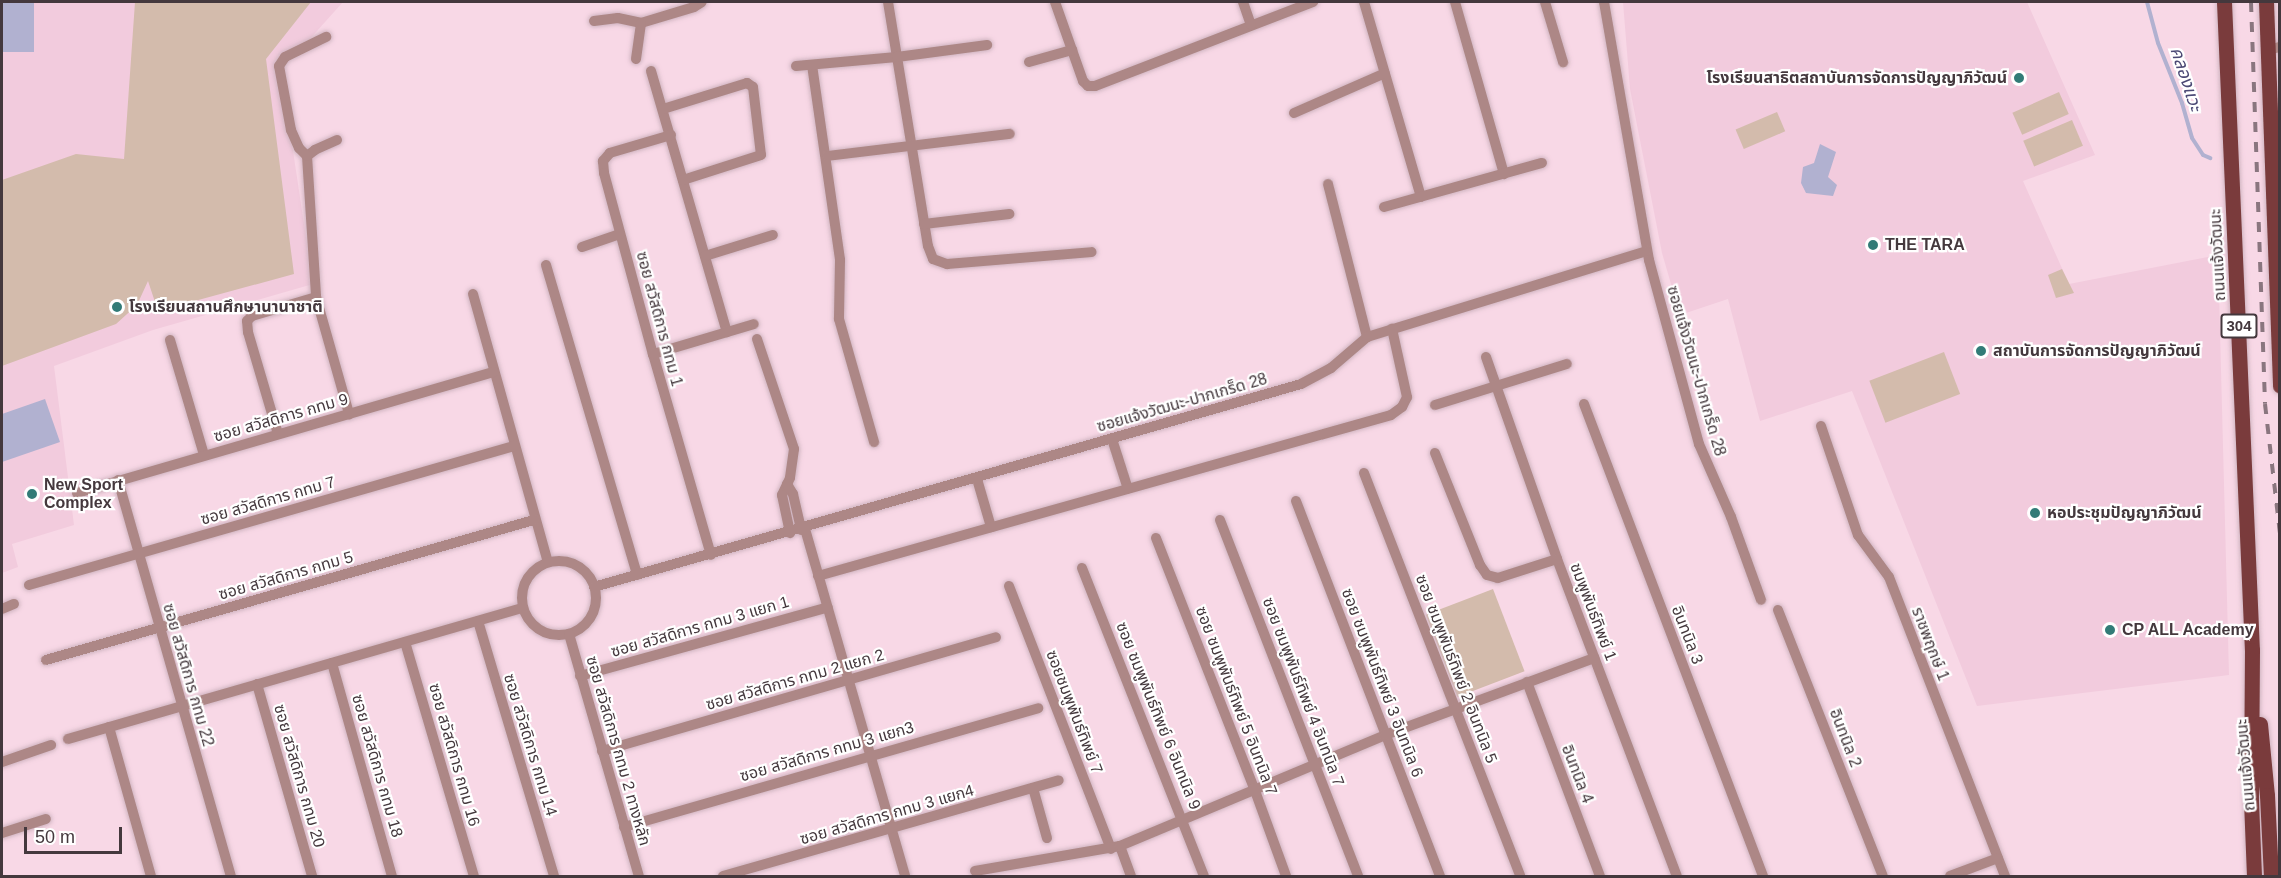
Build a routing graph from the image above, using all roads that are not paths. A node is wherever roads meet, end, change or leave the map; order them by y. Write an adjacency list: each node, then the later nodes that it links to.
1 (702, 2): 13 (street)
2 (888, 2): 19 (street)
3 (1055, 2): 18 (street)
4 (1243, 2): 14 (street)
5 (1312, 2): 14 (street)
6 (1364, 2): 26 (street)
7 (1455, 2): 36 (street)
8 (1545, 2): 22 (street)
9 (1604, 2): 46 (street, ซอยแจ้งวัฒนะ-ปากเกร็ด 28)
10 (2224, 2): 110 (main road, ถนนแจ้งวัฒนะ / 304)
11 (2266, 2): 17 (main road, 304)
12 (594, 21): 13 (street)
13 (641, 23): 20 (street)
14 (1251, 25): 18 (street)
15 (327, 37): 33 (street)
16 (987, 45): 19 (street)
17 (2273, 48): 58 (main road, 304)
18 (1072, 50): 21 (street)
19 (897, 57): 23 (street); 32 (street)
20 (636, 59)
21 (1029, 62)
22 (1563, 62)
23 (812, 65): 24 (street); 34 (street)
24 (795, 66)
25 (651, 70): 27 (street)
26 (1384, 73): 28 (street); 39 (street)
27 (663, 109): 30 (street); 37 (street)
28 (1294, 113)
29 (1010, 134): 32 (street)
30 (670, 135): 37 (street); 43 (street, ซอย สวัสดิการ กทม 1)
31 (337, 140): 33 (street)
32 (911, 146): 34 (street); 42 (street)
33 (308, 156): 51 (street)
34 (827, 156): 72 (street)
35 (1542, 163): 36 (street)
36 (1503, 174): 39 (street)
37 (683, 180): 48 (street)
38 (1328, 184): 55 (street)
39 (1421, 197): 40 (street)
40 (1384, 207)
41 (1009, 214): 42 (street)
42 (924, 224): 47 (street)
43 (621, 234): 45 (street); 59 (street, ซอย สวัสดิการ กทม 1)
44 (773, 235): 48 (street)
45 (582, 247)
46 (1646, 250): 53 (street, ซอยแจ้งวัฒนะ-ปากเกร็ด 28); 99 (street, ซอยแจ้งวัฒนะ-ปากเกร็ด 28)
47 (1092, 252)
48 (705, 256): 54 (street)
49 (546, 265): 94 (street)
50 (473, 294): 62 (street)
51 (316, 297): 68 (street); 70 (street)
52 (754, 324): 54 (street)
53 (1392, 329): 55 (street, ซอยแจ้งวัฒนะ-ปากเกร็ด 28); 80 (street)
54 (727, 332): 59 (street)
55 (1367, 337): 71 (street, ซอยแจ้งวัฒนะ-ปากเกร็ด 28)
56 (757, 339): 79 (street)
57 (170, 340): 75 (street)
58 (2279, 350): 63 (main road, 304)
59 (653, 354): 90 (street, ซอย สวัสดิการ กทม 1)
60 (1486, 357): 64 (street, ชมพูพันธ์ทิพย์ 1)
61 (1567, 364): 64 (street)
62 (494, 372): 68 (street, ซอย สวัสดิการ กทม 9); 73 (street)
63 (2279, 372): 65 (main road, 304)
64 (1496, 387): 67 (street); 91 (street, ชมพูพันธ์ทิพย์ 1)
65 (2280, 387)
66 (1584, 404): 158 (street, อินทนิล 3)
67 (1435, 405)
68 (349, 414): 70 (street, ซอย สวัสดิการ กทม 9)
69 (1821, 426): 139 (street, ราชพฤกษ์ 1)
70 (278, 434): 75 (street, ซอย สวัสดิการ กทม 9)
71 (1112, 439): 77 (street, ซอยแจ้งวัฒนะ-ปากเกร็ด 28); 80 (street)
72 (874, 442)
73 (514, 446): 83 (street); 89 (street, ซอย สวัสดิการ กทม 7)
74 (1435, 453): 91 (street)
75 (204, 455): 78 (street, ซอย สวัสดิการ กทม 9)
76 (1364, 473): 120 (street, ซอย ชมพูพันธ์ทิพย์ 2 อินทนิล 5)
77 (977, 479): 85 (street); 86 (street, ซอยแจ้งวัฒนะ-ปากเกร็ด 28)
78 (118, 480): 81 (street, ซอย สวัสดิการ กทม 9); 89 (street, ซอย สวัสดิการ กทม 22)
79 (787, 484): 86 (street); 87 (street)
80 (1128, 489): 85 (street)
81 (77, 493)
82 (1296, 501): 122 (street, ซอย ชมพูพันธ์ทิพย์ 3 อินทนิล 6)
83 (534, 520): 92 (street); 106 (street, ซอย สวัสดิการ กทม 5)
84 (1220, 520): 128 (street, ซอย ชมพูพันธ์ทิพย์ 4 อินทนิล 7)
85 (991, 527): 95 (street)
86 (803, 529): 87 (street, ซอยแจ้งวัฒนะ-ปากเกร็ด 28); 95 (street)
87 (790, 533): 90 (street, ซอยแจ้งวัฒนะ-ปากเกร็ด 28)
88 (1156, 538): 131 (street, ซอย ชมพูพันธ์ทิพย์ 5 อินทนิล 7)
89 (138, 554): 96 (street, ซอย สวัสดิการ กทม 7); 106 (street, ซอย สวัสดิการ กทม 22)
90 (711, 555): 94 (street, ซอยแจ้งวัฒนะ-ปากเกร็ด 28)
91 (1557, 559): 111 (street, ชมพูพันธ์ทิพย์ 1)
92 (548, 562): 98 (street); 102 (street)
93 (1082, 568): 133 (street, ซอย ชมพูพันธ์ทิพย์ 6 อินทนิล 9)
94 (637, 575): 98 (street, ซอยแจ้งวัฒนะ-ปากเกร็ด 28)
95 (818, 576): 101 (street)
96 (29, 585)
97 (1009, 586): 138 (street, ซอยชมพูพันธ์ทิพย์ 7)
98 (594, 587): 107 (street)
99 (1761, 600)
100 (14, 604): 103 (street)
101 (828, 607): 114 (street, ซอย สวัสดิการ กทม 3 แยก 1); 115 (street)
102 (522, 608): 105 (street); 107 (street)
103 (2, 609)
104 (1778, 610): 159 (street, อินทนิล 2)
105 (478, 621): 109 (street); 146 (street, ซอย สวัสดิการ กทม 14)
106 (159, 628): 112 (street, ซอย สวัสดิการ กทม 5); 118 (street, ซอย สวัสดิการ กทม 22)
107 (569, 634): 114 (street, ซอย สวัสดิการ กทม 2 ทางหลัก)
108 (996, 638): 115 (street, ซอย สวัสดิการ กทม 2 แยก 2)
109 (405, 642): 113 (street); 145 (street, ซอย สวัสดิการ กทม 16)
110 (2253, 650): 162 (main road, ถนนแจ้งวัฒนะ / 304); 163 (main road, ถนนแจ้งวัฒนะ)
111 (1594, 658): 116 (street); 157 (street, ชมพูพันธ์ทิพย์ 1)
112 (46, 660)
113 (333, 663): 117 (street); 144 (street, ซอย สวัสดิการ กทม 18)
114 (580, 676): 125 (street, ซอย สวัสดิการ กทม 2 ทางหลัก)
115 (849, 681): 125 (street, ซอย สวัสดิการ กทม 2 แยก 2); 126 (street)
116 (1527, 682): 120 (street); 156 (street, อินทนิล 4)
117 (257, 684): 118 (street); 143 (street, ซอย สวัสดิการ กทม 20)
118 (181, 706): 121 (street); 142 (street, ซอย สวัสดิการ กทม 22)
119 (1038, 708): 126 (street, ซอย สวัสดิการ กทม 3 แยก3)
120 (1456, 708): 122 (street); 155 (street, ซอย ชมพูพันธ์ทิพย์ 2 อินทนิล 5)
121 (108, 727): 123 (street); 141 (street)
122 (1385, 735): 128 (street); 154 (street, ซอย ชมพูพันธ์ทิพย์ 3 อินทนิล 6)
123 (68, 739)
124 (51, 745): 127 (street)
125 (602, 751): 134 (street, ซอย สวัสดิการ กทม 2 ทางหลัก)
126 (870, 755): 134 (street, ซอย สวัสดิการ กทม 3 แยก3); 135 (street)
127 (2, 762)
128 (1316, 764): 131 (street); 153 (street, ซอย ชมพูพันธ์ทิพย์ 4 อินทนิล 7)
129 (1059, 780): 130 (street, ซอย สวัสดิการ กทม 3 แยก4)
130 (1033, 788): 135 (street, ซอย สวัสดิการ กทม 3 แยก4); 137 (street)
131 (1254, 788): 133 (street); 152 (street, ซอย ชมพูพันธ์ทิพย์ 5 อินทนิล 7)
132 (46, 819): 136 (street)
133 (1182, 819): 138 (street); 151 (street, ซอย ชมพูพันธ์ทิพย์ 6 อินทนิล 9)
134 (624, 827): 147 (street, ซอย สวัสดิการ กทม 2 ทางหลัก)
135 (891, 830): 148 (street, ซอย สวัสดิการ กทม 3 แยก4); 149 (street)
136 (2, 833)
137 (1047, 838)
138 (1115, 847): 140 (street); 150 (street, ซอยชมพูพันธ์ทิพย์ 7)
139 (1998, 858): 160 (street); 161 (street, ราชพฤกษ์ 1)
140 (975, 871)
141 (152, 876)
142 (231, 876)
143 (312, 876)
144 (392, 876)
145 (474, 876)
146 (554, 876)
147 (639, 876)
148 (723, 876)
149 (905, 876)
150 (1131, 876)
151 (1204, 876)
152 (1286, 876)
153 (1358, 876)
154 (1440, 876)
155 (1520, 876)
156 (1600, 876)
157 (1677, 876)
158 (1762, 876)
159 (1883, 876)
160 (1950, 876)
161 (2005, 876)
162 (2254, 876)
163 (2271, 876)

